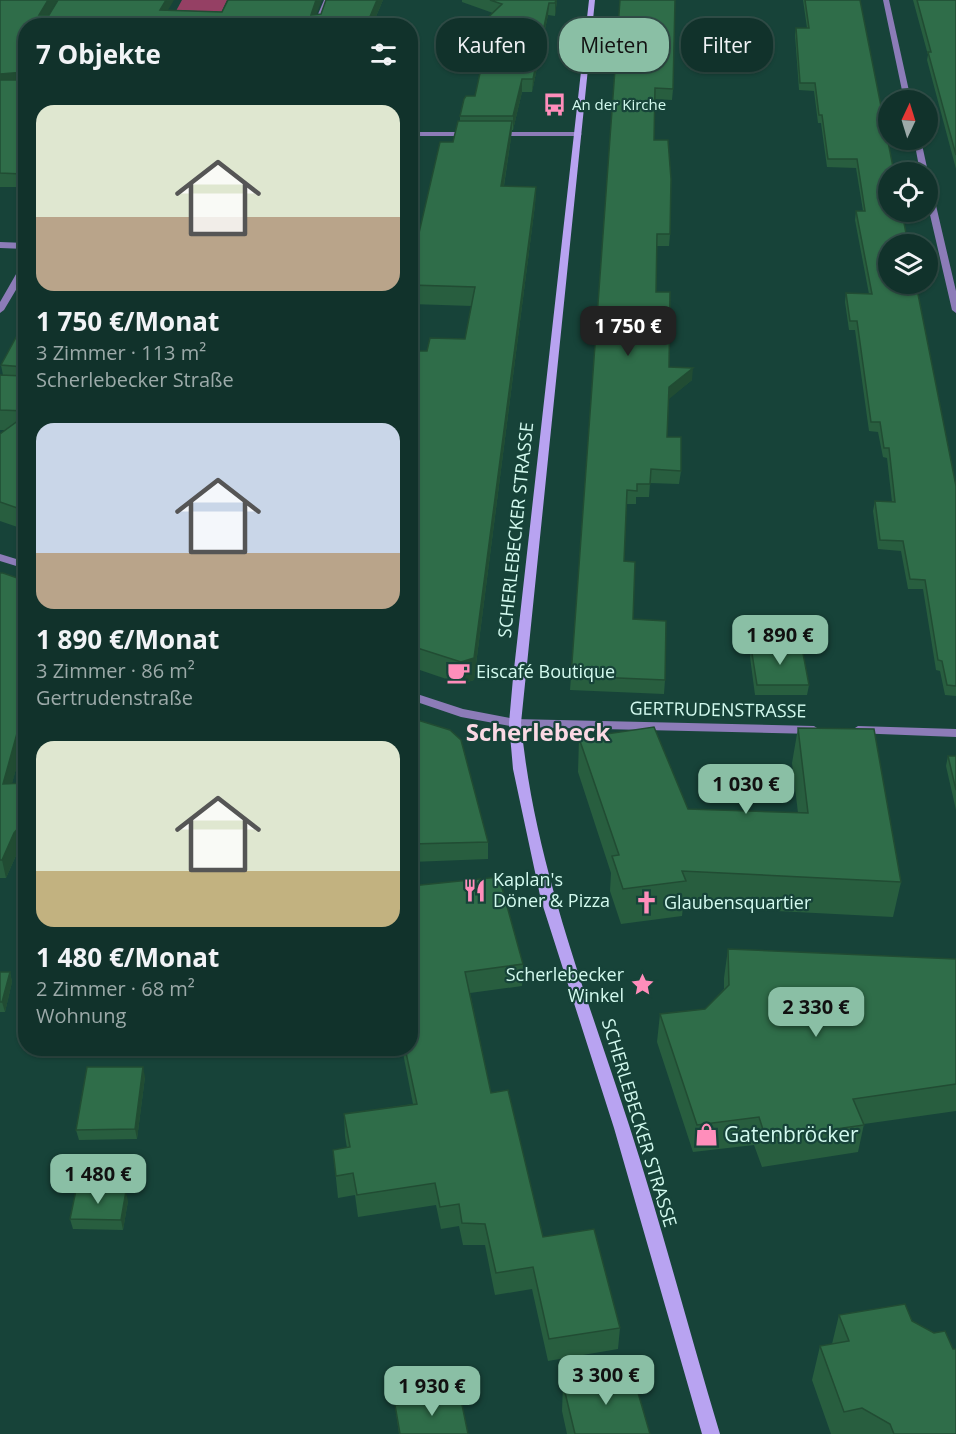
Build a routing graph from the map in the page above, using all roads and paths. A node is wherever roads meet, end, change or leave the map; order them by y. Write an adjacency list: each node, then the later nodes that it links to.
1 (327, 0): 4 (street)
2 (592, 0): 9 (street, SCHERLEBECKER STRASSE)
3 (886, 0): 5 (street)
4 (319, 18)
5 (906, 90)
6 (418, 134): 7 (street)
7 (479, 134)
8 (490, 134): 9 (street)
9 (578, 134): 19 (street, SCHERLEBECKER STRASSE)
10 (936, 222): 15 (street)
11 (0, 245): 12 (street)
12 (18, 246)
13 (18, 278): 14 (street)
14 (0, 309)
15 (956, 310)
16 (0, 557): 17 (street)
17 (18, 563)
18 (418, 698): 19 (street, GERTRUDENSTRASSE)
19 (515, 723): 20 (street, GERTRUDENSTRASSE); 21 (street, SCHERLEBECKER STRASSE)
20 (956, 733)
21 (711, 1434)

